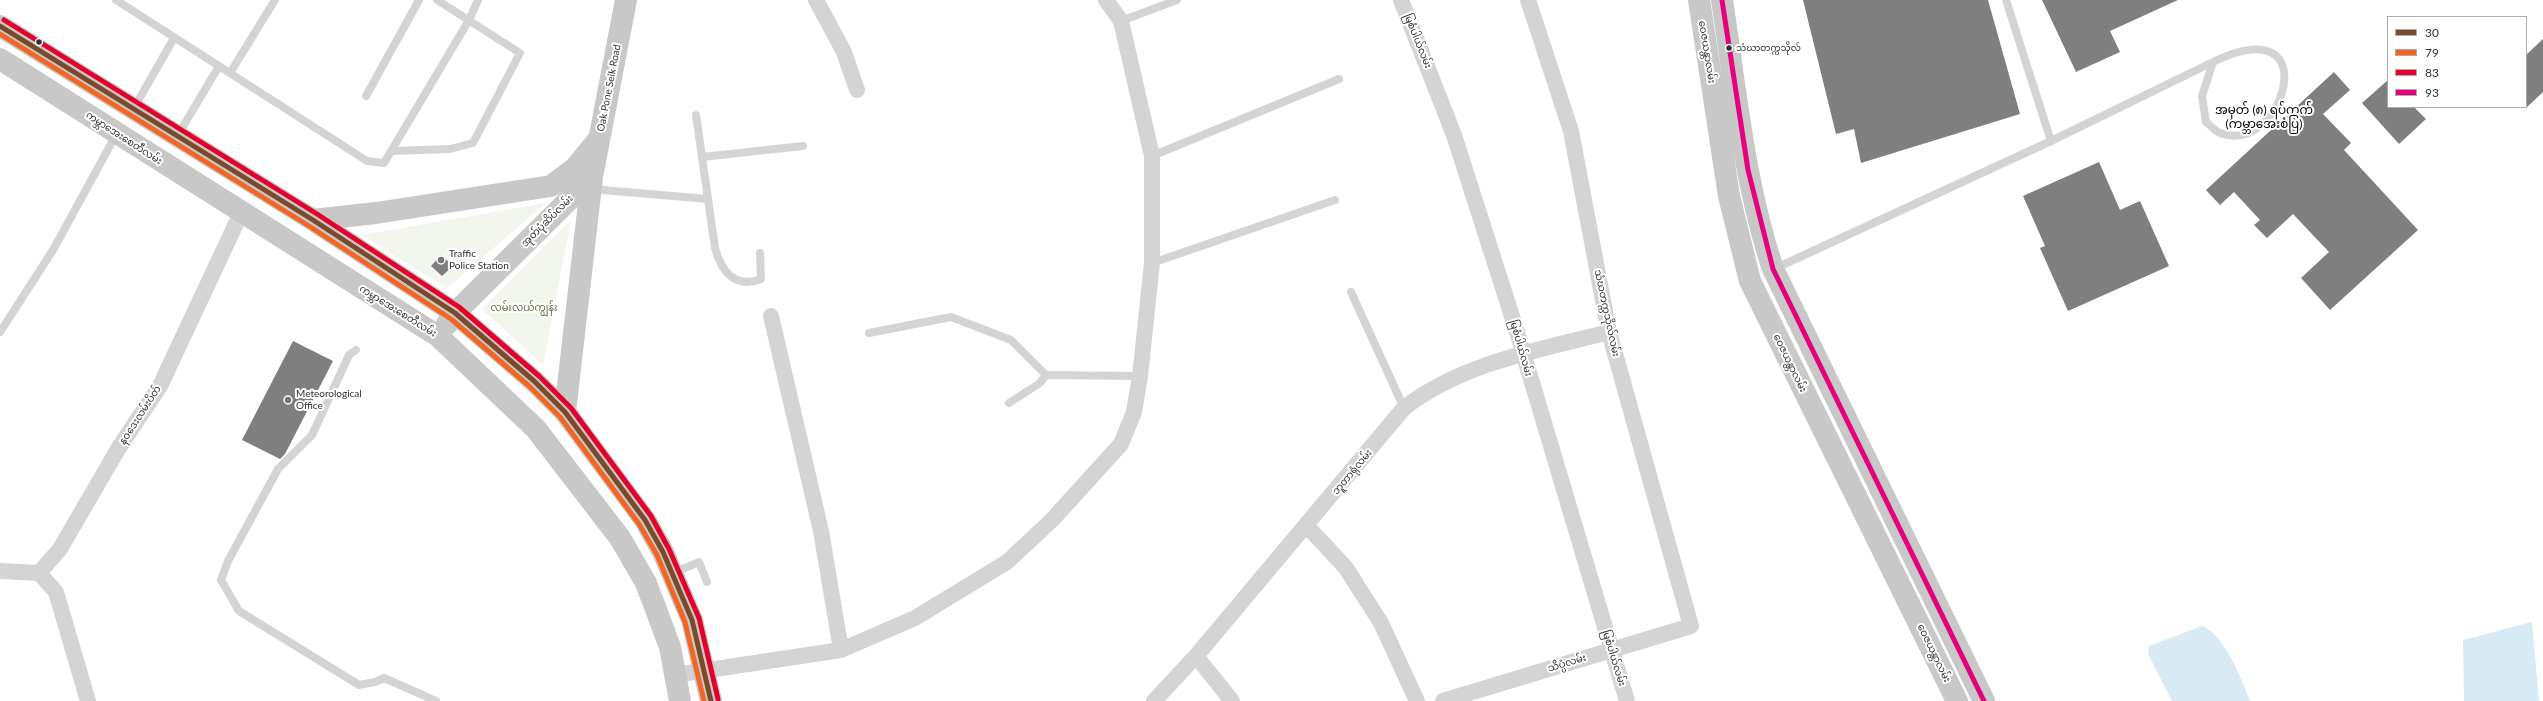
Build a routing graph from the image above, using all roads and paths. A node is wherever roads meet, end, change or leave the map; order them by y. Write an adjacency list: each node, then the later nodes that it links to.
1 (116, 0): 18 (lane)
2 (275, 0): 22 (lane)
3 (419, 0): 25 (lane)
4 (437, 0): 15 (lane)
5 (478, 0): 15 (lane)
6 (816, 0): 24 (street)
7 (1106, 0): 16 (street)
8 (1177, 0): 16 (lane)
9 (1401, 0): 54 (street, မြစံပါယ်လမ်း)
10 (1528, 0): 50 (street, သံဃတက္ကသိုလ်လမ်း)
11 (1699, 0): 80 (main road, ဝေဇယန္တာလမ်း)
12 (1722, 0): 45 (main road)
13 (2006, 0): 32 (lane)
14 (623, 2): 31 (main road, Oak Pone Seik Road)
15 (469, 20): 35 (lane); 35 (lane)
16 (1121, 21): 36 (street)
17 (0, 26): 26 (main road)
18 (174, 38): 21 (lane); 26 (lane)
19 (0, 59): 29 (main road, ကမ္ဘာအေးစေတီလမ်း)
20 (2213, 62): 20 (lane); 32 (lane)
21 (219, 66): 22 (lane); 30 (lane)
22 (230, 73): 35 (lane)
23 (1339, 79): 36 (lane)
24 (857, 90)
25 (366, 96)
26 (134, 110): 28 (main road)
27 (696, 115): 37 (lane)
28 (157, 125): 30 (main road); 34 (main road)
29 (117, 132): 34 (main road, ကမ္ဘာအေးစေတီလမ်း); 49 (lane)
30 (177, 136): 42 (main road)
31 (599, 137): 38 (main road, Oak Pone Seik Road); 42 (main road)
32 (2051, 141): 45 (lane)
33 (803, 146): 37 (lane)
34 (141, 149): 41 (main road, ကမ္ဘာအေးစေတီလမ်း)
35 (392, 151)
36 (1152, 156): 44 (street)
37 (702, 157): 39 (lane)
38 (591, 183): 39 (lane); 47 (main road, အုတ်ပုံဆိပ်လမ်း); 59 (main road, Oak Pone Seik Road)
39 (708, 199): 43 (lane)
40 (1335, 200): 44 (lane)
41 (241, 213): 52 (main road, ကမ္ဘာအေးစေတီလမ်း); 62 (street, နဝဒေးလမ်းပိတ်)
42 (313, 220): 47 (main road)
43 (760, 253)
44 (1152, 263): 56 (street)
45 (1773, 269): 81 (main road)
46 (1351, 292): 58 (lane)
47 (455, 313): 52 (main road, အုတ်ပုံဆိပ်လမ်း); 59 (main road)
48 (771, 316): 66 (street)
49 (0, 332)
50 (1609, 332): 54 (street, ဘူတာရုံလမ်း); 65 (street, သံဃတက္ကသိုလ်လမ်း)
51 (869, 333): 55 (lane)
52 (438, 336): 70 (main road, ကမ္ဘာအေးစေတီလမ်း)
53 (356, 350): 72 (lane)
54 (1523, 355): 58 (street, ဘူတာရုံလမ်း); 67 (street, မြစံပါယ်လမ်း)
55 (1046, 375): 56 (lane); 57 (lane)
56 (1140, 376): 66 (street)
57 (1009, 403)
58 (1404, 408): 60 (street, ဘူတာရုံလမ်း)
59 (565, 412): 63 (main road)
60 (1307, 526): 68 (street, ဘူတာရုံလမ်း); 77 (street)
61 (0, 571): 62 (street)
62 (39, 572): 71 (street)
63 (673, 572): 64 (lane); 69 (main road)
64 (707, 582)
65 (1691, 626): 67 (street, သိပ္ပံလမ်း)
66 (841, 650): 69 (street)
67 (1610, 650): 78 (street, သိပ္ပံလမ်း); 79 (street, မြစံပါယ်လမ်း)
68 (1196, 656): 75 (street, ဘူတာရုံလမ်း); 76 (street)
69 (705, 671): 70 (street); 74 (main road)
70 (675, 675): 73 (main road, ကမ္ဘာအေးစေတီလမ်း)
71 (88, 701)
72 (436, 701)
73 (680, 701)
74 (711, 701)
75 (1154, 701)
76 (1232, 701)
77 (1417, 701)
78 (1443, 701)
79 (1627, 701)
80 (1957, 701)
81 (1984, 701)

